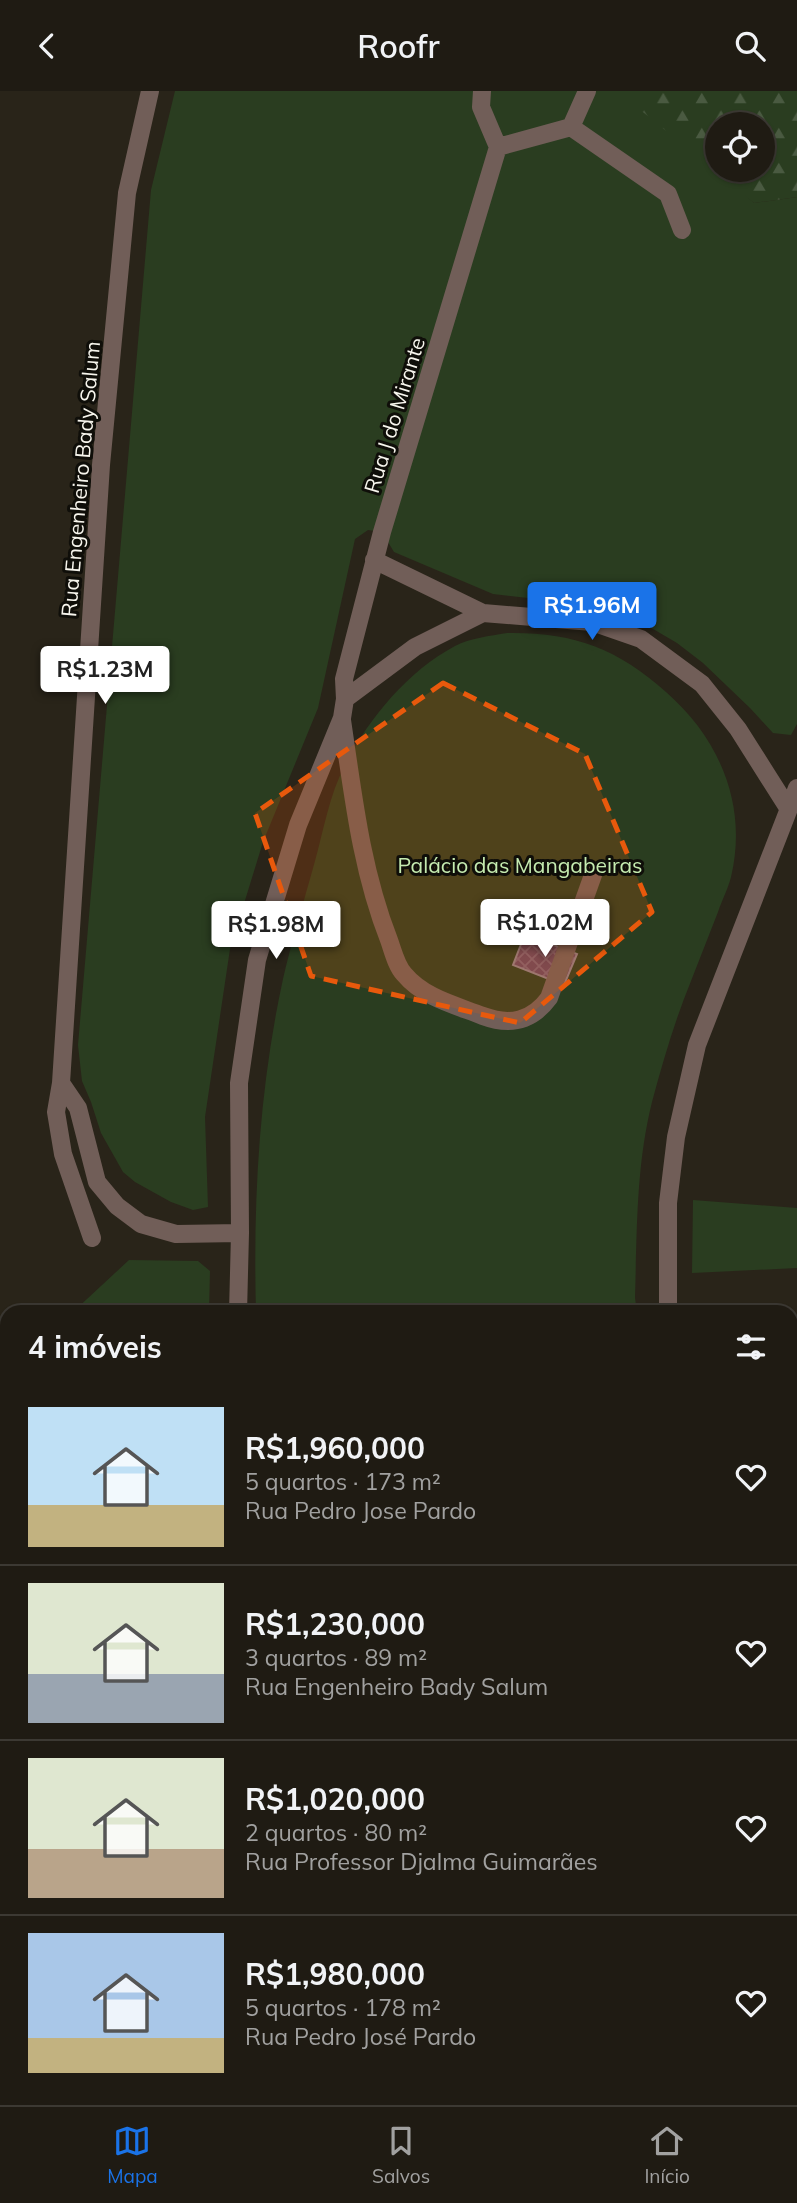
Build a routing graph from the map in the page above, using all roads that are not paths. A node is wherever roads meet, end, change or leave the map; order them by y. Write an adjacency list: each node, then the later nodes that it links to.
1 (150, 91): 14 (street, Rua Engenheiro Bady Salum)
2 (482, 91): 5 (street)
3 (587, 91): 4 (street)
4 (571, 127): 5 (street); 6 (street)
5 (498, 147): 7 (street, Rua J do Mirante)
6 (682, 230)
7 (374, 560): 8 (street); 9 (street, Rua J do Mirante)
8 (483, 613): 9 (street); 12 (street)
9 (345, 699): 10 (street, Rua J do Mirante)
10 (342, 718): 13 (street); 15 (street)
11 (797, 789): 12 (street)
12 (788, 808): 18 (street)
13 (593, 875)
14 (61, 1083): 15 (street); 16 (street, Rua Engenheiro Bady Salum)
15 (240, 1233): 17 (street)
16 (92, 1238)
17 (238, 1305)
18 (668, 1305)

